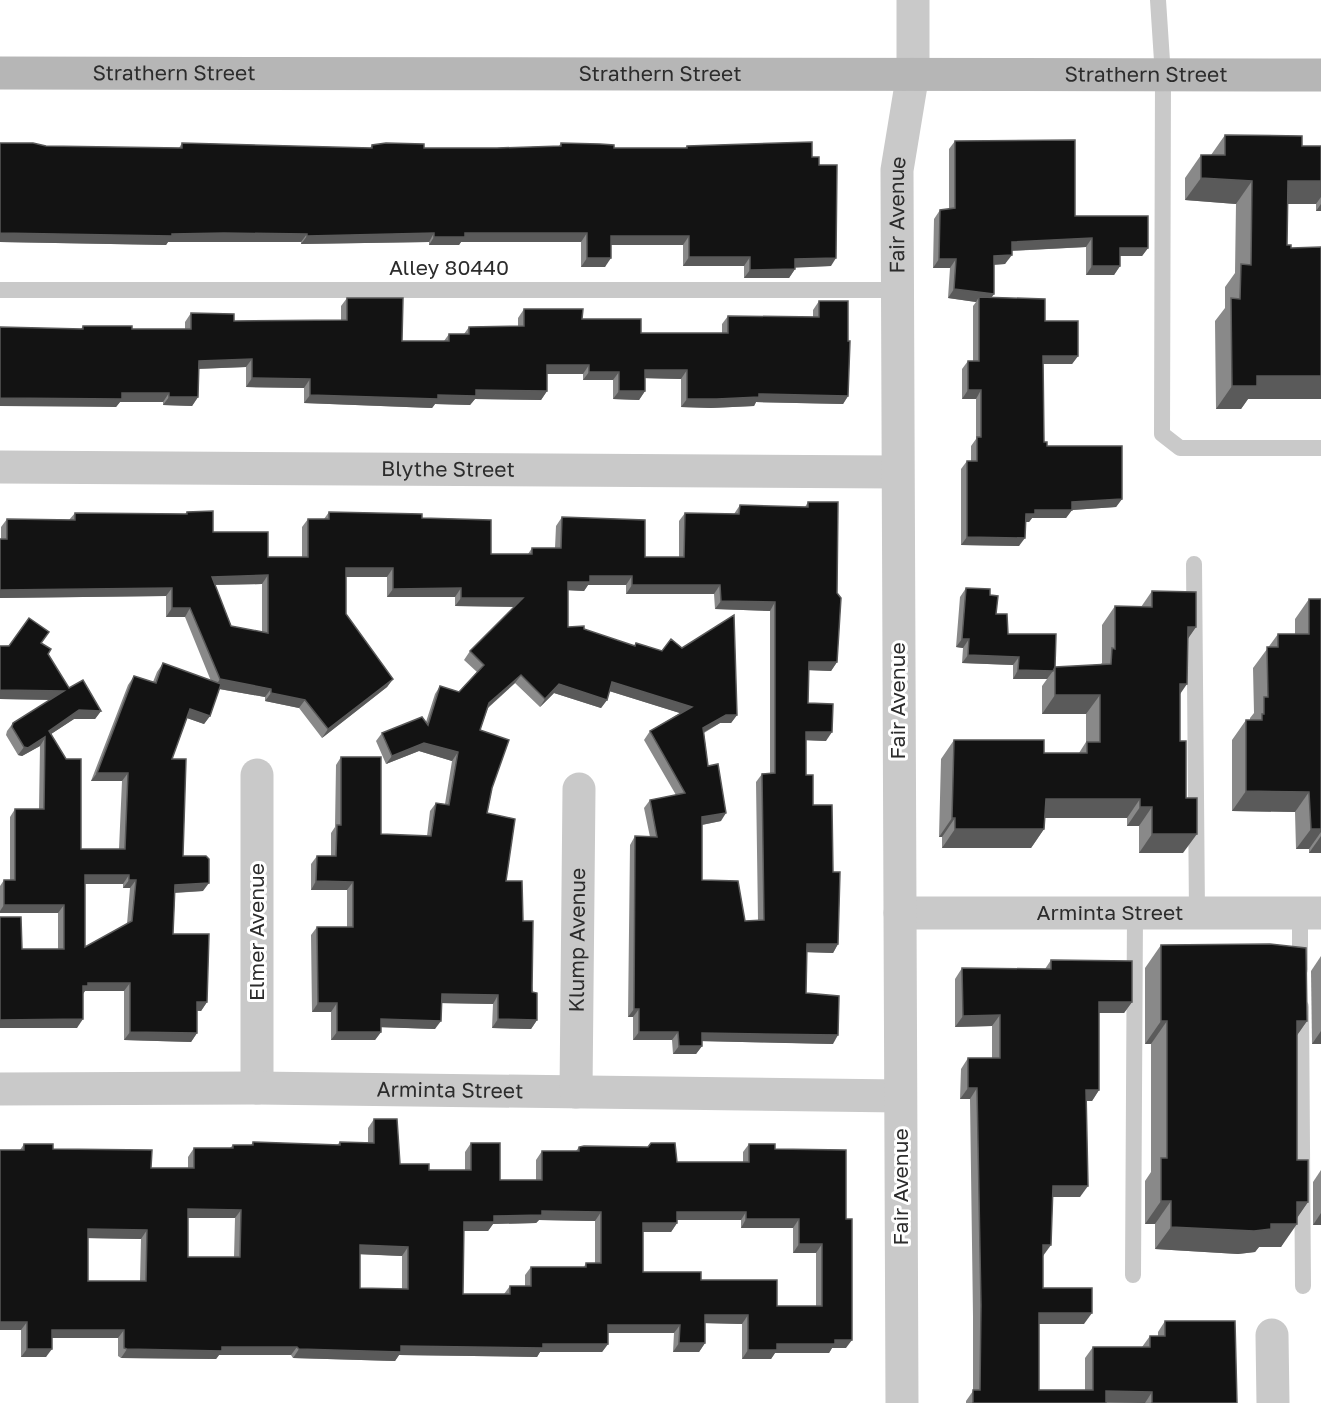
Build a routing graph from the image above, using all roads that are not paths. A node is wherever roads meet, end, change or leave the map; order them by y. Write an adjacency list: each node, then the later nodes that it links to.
1 (913, 0): 4 (street, Fair Avenue)
2 (1158, 0): 6 (lane)
3 (0, 73): 4 (main road, Strathern Street)
4 (913, 73): 6 (main road, Strathern Street); 8 (street, Fair Avenue)
5 (1321, 75): 6 (main road, Strathern Street)
6 (1162, 76): 9 (lane)
7 (0, 291): 8 (lane, Alley 80440)
8 (897, 291): 11 (street, Fair Avenue)
9 (1321, 448)
10 (0, 467): 11 (street, Blythe Street)
11 (897, 472): 15 (street, Fair Avenue)
12 (1194, 564): 17 (lane)
13 (257, 775): 19 (street, Elmer Avenue)
14 (579, 789): 21 (street, Klump Avenue)
15 (900, 913): 16 (street, Arminta Street); 22 (street, Fair Avenue)
16 (1135, 913): 17 (street, Arminta Street); 23 (lane)
17 (1197, 913): 18 (street, Arminta Street)
18 (1310, 913): 24 (lane)
19 (257, 1088): 20 (street, Arminta Street); 21 (street, Arminta Street)
20 (0, 1089)
21 (576, 1092): 22 (street, Arminta Street)
22 (900, 1096): 26 (street, Fair Avenue)
23 (1133, 1275)
24 (1303, 1286)
25 (1272, 1335): 27 (street)
26 (902, 1403)
27 (1273, 1403)

